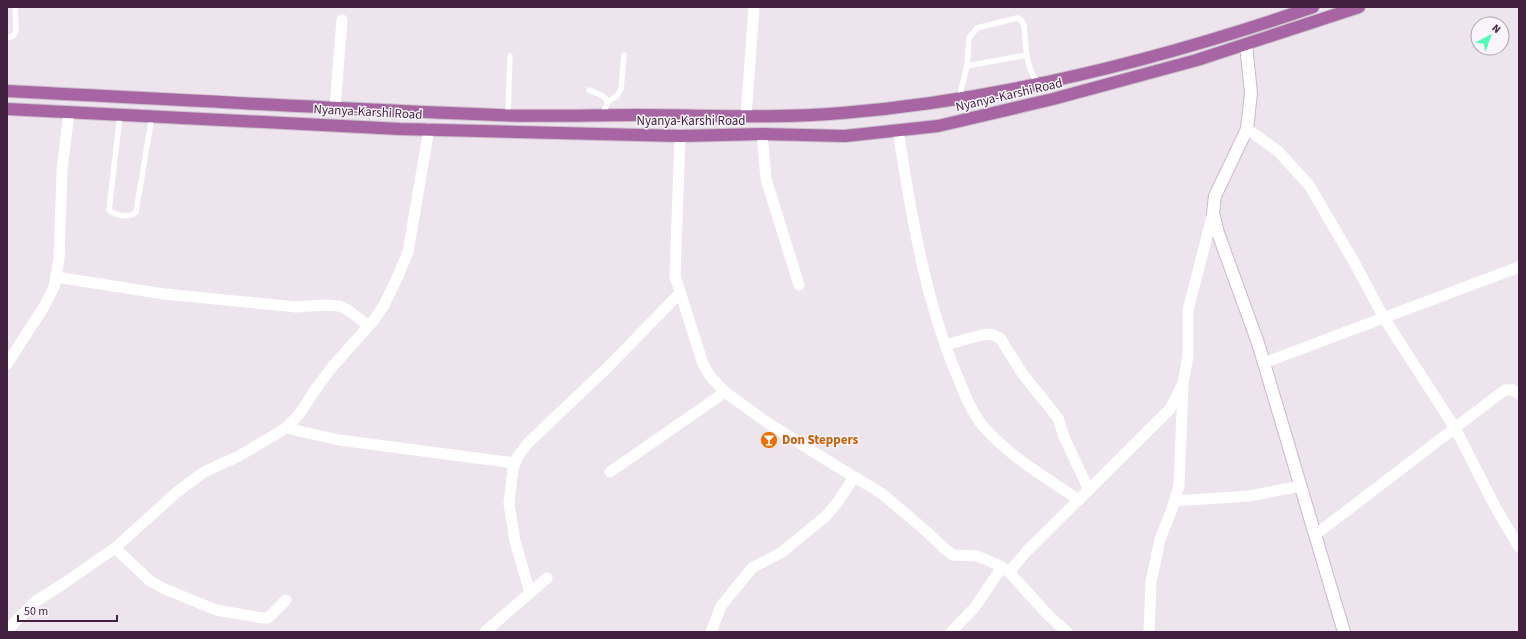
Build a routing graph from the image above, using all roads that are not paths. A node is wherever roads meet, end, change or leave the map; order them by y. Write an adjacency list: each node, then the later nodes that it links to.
1 (14, 7): 6 (lane)
2 (754, 7): 24 (street)
3 (1313, 7): 12 (main road, Nyanya-Karshi Road)
4 (1359, 7): 7 (main road, Nyanya-Karshi Road)
5 (342, 20): 17 (street)
6 (7, 38)
7 (1246, 45): 26 (street); 27 (main road, Nyanya-Karshi Road)
8 (624, 54): 16 (lane)
9 (1027, 55): 11 (lane); 11 (lane); 12 (lane)
10 (510, 56): 22 (lane)
11 (967, 66): 15 (lane)
12 (1038, 83): 15 (main road, Nyanya-Karshi Road)
13 (7, 90): 17 (main road, Nyanya-Karshi Road)
14 (589, 90): 16 (lane)
15 (959, 98): 24 (main road, Nyanya-Karshi Road)
16 (608, 102): 23 (lane)
17 (335, 107): 22 (main road, Nyanya-Karshi Road)
18 (7, 109): 19 (main road, Nyanya-Karshi Road)
19 (69, 112): 20 (main road, Nyanya-Karshi Road); 33 (street)
20 (120, 114): 21 (main road, Nyanya-Karshi Road); 21 (lane)
21 (152, 115): 25 (main road, Nyanya-Karshi Road)
22 (512, 115): 23 (main road, Nyanya-Karshi Road); 28 (main road)
23 (602, 115): 24 (main road, Nyanya-Karshi Road)
24 (746, 116)
25 (429, 129): 28 (main road, Nyanya-Karshi Road); 37 (street)
26 (1247, 129): 31 (street); 36 (street)
27 (898, 130): 29 (main road, Nyanya-Karshi Road); 38 (street)
28 (517, 132): 30 (main road, Nyanya-Karshi Road)
29 (762, 134): 30 (main road, Nyanya-Karshi Road); 34 (street)
30 (680, 136): 35 (street)
31 (1213, 213): 39 (street); 41 (street)
32 (1519, 267): 36 (street)
33 (56, 277): 37 (street); 40 (street)
34 (799, 285)
35 (679, 294): 42 (street); 46 (street)
36 (1384, 318): 39 (street); 45 (street)
37 (369, 326): 44 (street)
38 (945, 345): 50 (street); 51 (street)
39 (1264, 363): 49 (street)
40 (7, 364)
41 (1183, 383): 50 (street); 52 (street)
42 (725, 392): 47 (street); 48 (street)
43 (1519, 394): 45 (street)
44 (286, 428): 46 (street); 55 (street)
45 (1454, 428): 53 (street); 54 (street)
46 (515, 463): 58 (street)
47 (610, 472)
48 (854, 477): 56 (street); 62 (street)
49 (1301, 486): 52 (street); 53 (street)
50 (1089, 490): 51 (street)
51 (1079, 500): 56 (street)
52 (1174, 501): 65 (street)
53 (1315, 535): 66 (street)
54 (1519, 547)
55 (115, 548): 59 (street); 60 (street)
56 (1006, 569): 63 (street); 64 (street)
57 (546, 578): 58 (street)
58 (530, 593): 61 (street)
59 (286, 600)
60 (7, 632)
61 (485, 632)
62 (711, 632)
63 (951, 632)
64 (1067, 632)
65 (1149, 632)
66 (1344, 632)

